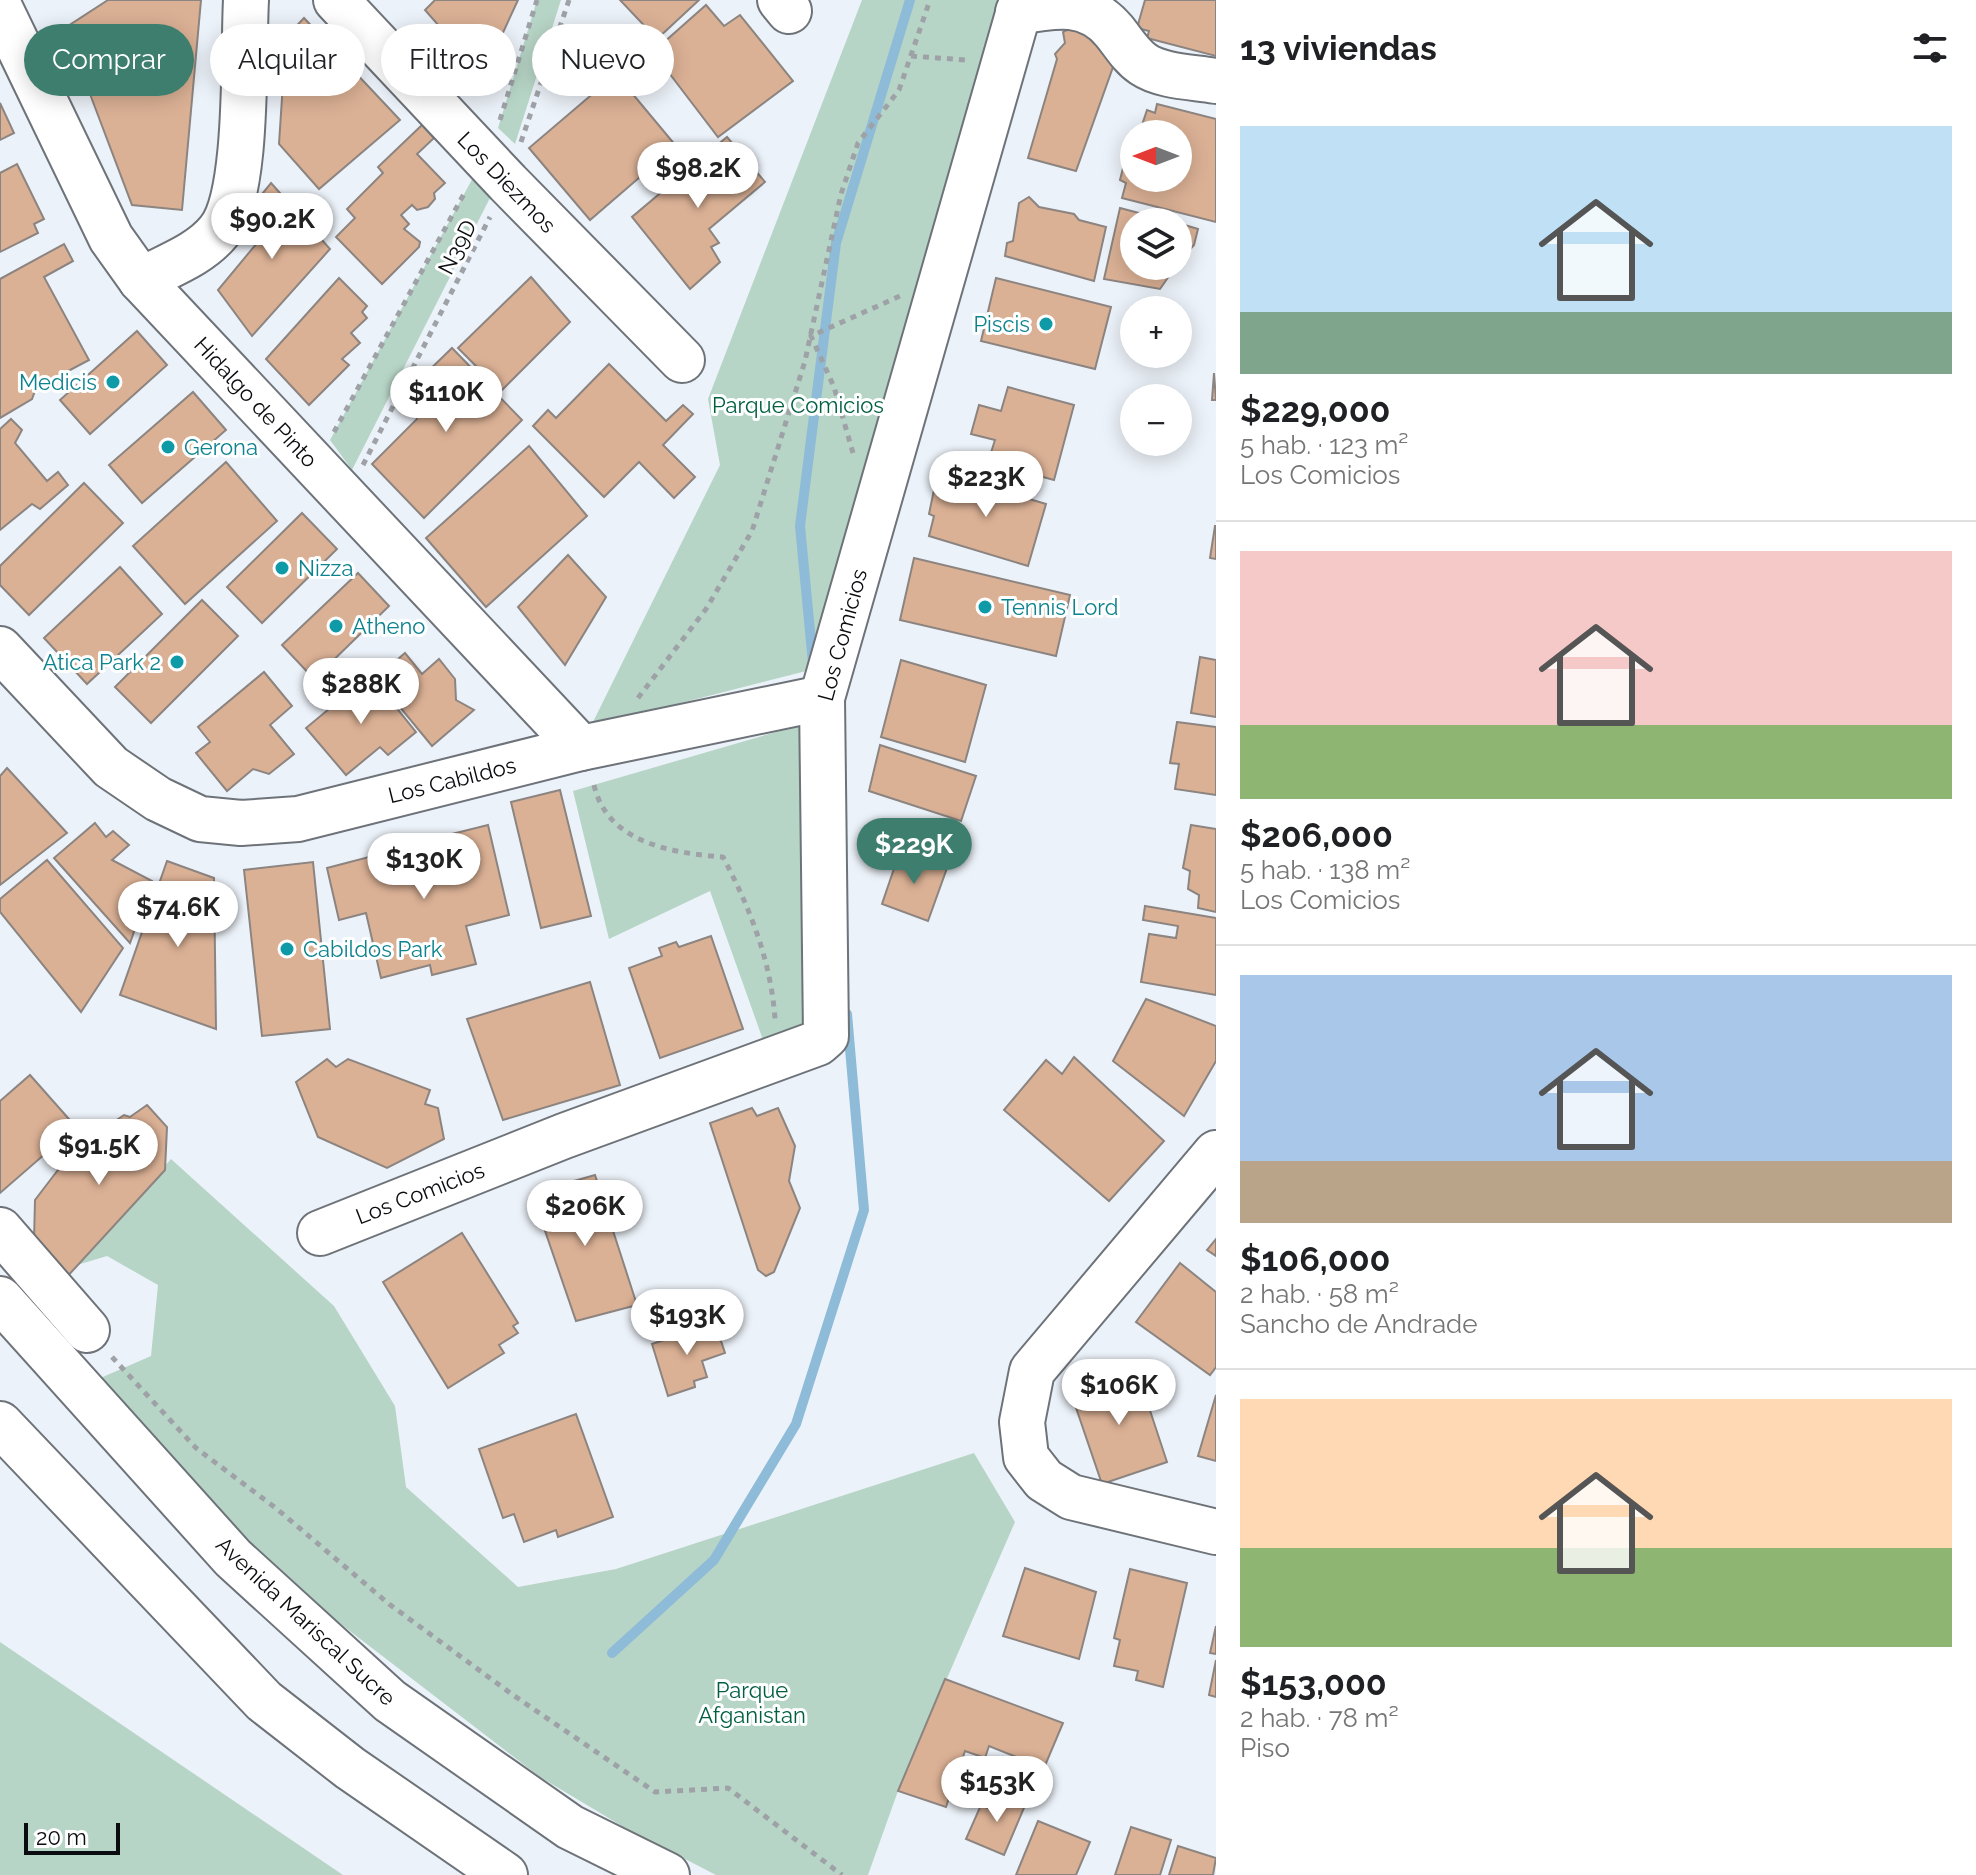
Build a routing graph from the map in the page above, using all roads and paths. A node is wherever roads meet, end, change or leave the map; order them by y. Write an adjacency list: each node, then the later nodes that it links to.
1 (246, 0): 13 (street)
2 (336, 0): 12 (street, Los Diezmos)
3 (537, 0): 11 (path)
4 (569, 0): 12 (path, N39D)
5 (930, 0): 8 (path)
6 (1020, 6): 10 (street); 21 (street, Los Comicios)
7 (0, 8): 13 (street, Hidalgo de Pinto)
8 (911, 56): 9 (path); 15 (path)
9 (971, 60)
10 (1216, 81)
11 (498, 128)
12 (487, 186): 16 (street, Los Diezmos); 17 (path); 19 (path, N39D)
13 (141, 280): 19 (street, Hidalgo de Pinto)
14 (908, 293): 15 (path)
15 (811, 336): 18 (path); 22 (path)
16 (682, 360)
17 (330, 440)
18 (863, 460)
19 (346, 497): 23 (street, Hidalgo de Pinto)
20 (0, 649): 23 (street, Los Cabildos)
21 (822, 698): 23 (street, Los Cabildos); 27 (street, Los Comicios)
22 (632, 706)
23 (587, 766): 24 (path)
24 (775, 1021)
25 (1216, 1153): 31 (street)
26 (0, 1230): 29 (street)
27 (320, 1233)
28 (0, 1299): 33 (street, Avenida Mariscal Sucre)
29 (87, 1330): 34 (path)
30 (0, 1424): 32 (street)
31 (1216, 1532)
32 (505, 1875)
33 (667, 1875)
34 (842, 1875)

